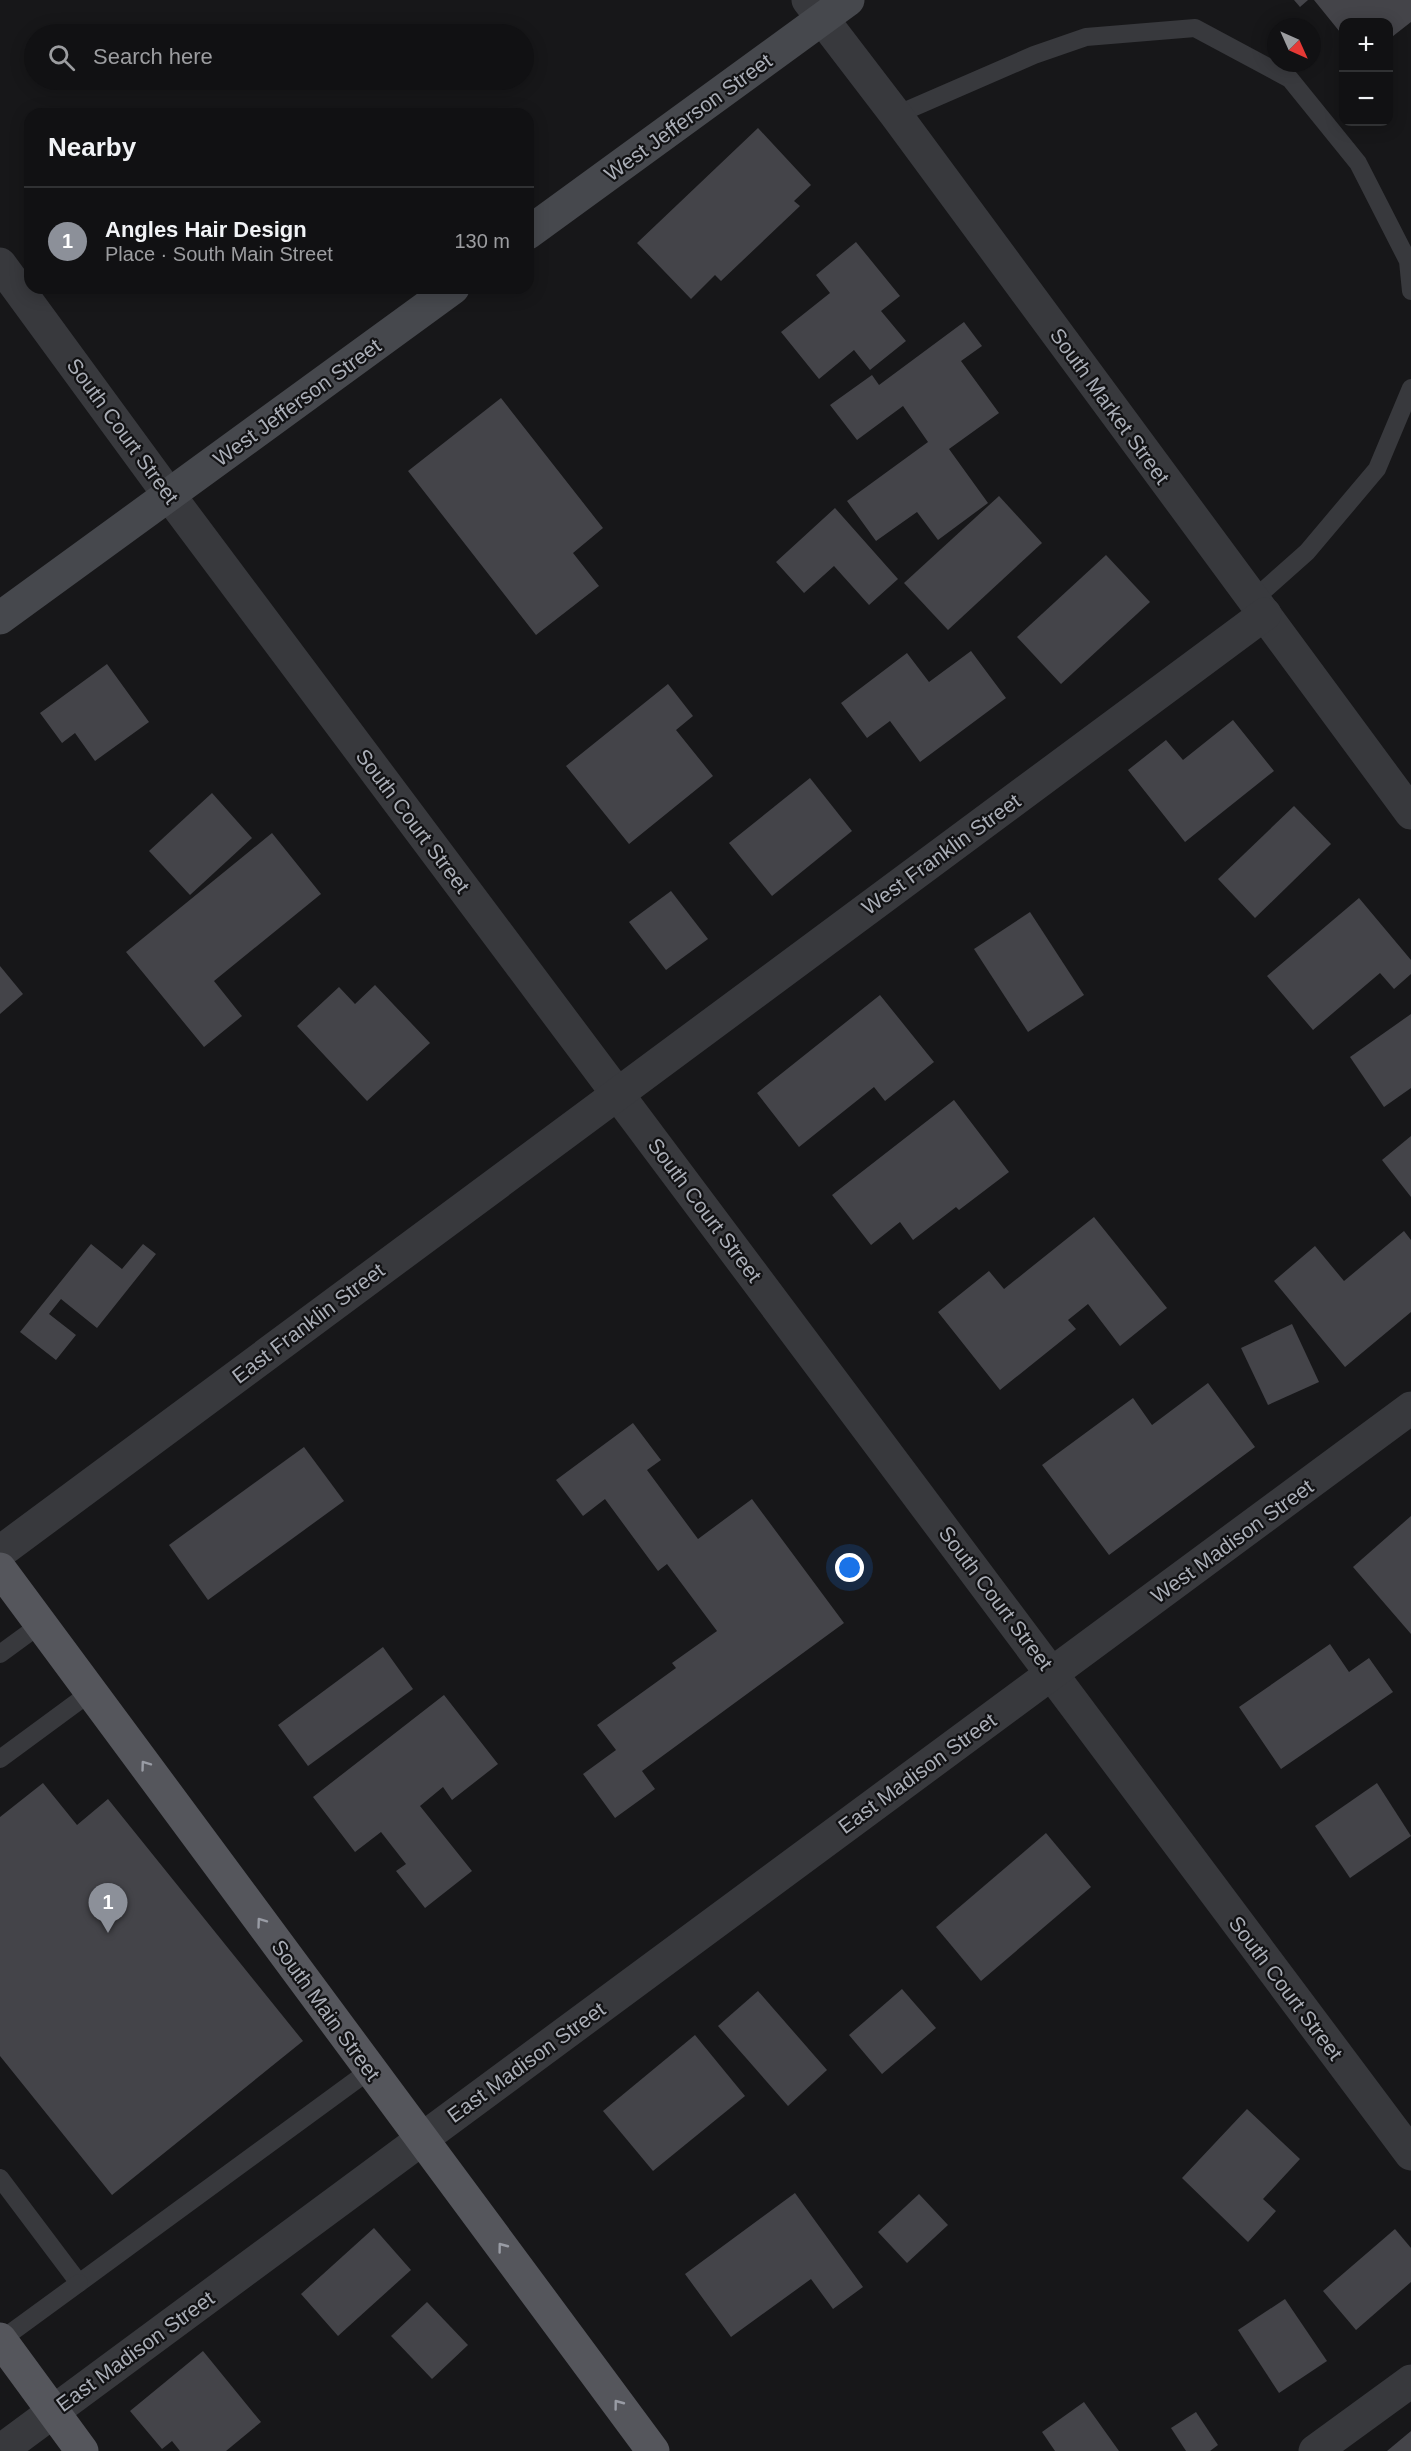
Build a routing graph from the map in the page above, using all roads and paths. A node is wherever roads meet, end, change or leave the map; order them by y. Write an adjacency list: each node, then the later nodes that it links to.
1 (848, 0): 2 (street, West Jefferson Street)
2 (815, 10): 3 (street, South Market Street); 4 (street, West Jefferson Street)
3 (896, 115): 6 (lane); 10 (street, South Market Street)
4 (534, 228)
5 (0, 264): 9 (street, South Court Street)
6 (1411, 291)
7 (445, 294): 9 (street, West Jefferson Street)
8 (1411, 388): 10 (lane)
9 (169, 495): 11 (street, West Jefferson Street); 13 (street, South Court Street)
10 (1259, 607): 12 (street, South Market Street); 13 (street, West Franklin Street)
11 (0, 618)
12 (1411, 813)
13 (617, 1093): 15 (street, East Franklin Street); 19 (street, South Court Street)
14 (1411, 1408): 19 (street, West Madison Street)
15 (0, 1552)
16 (0, 1569): 17 (main road, South Main Street)
17 (41, 1624): 18 (lane); 20 (main road, South Main Street)
18 (0, 1654)
19 (1053, 1673): 23 (street, East Madison Street); 24 (street, South Court Street)
20 (91, 1692): 21 (lane); 22 (main road, South Main Street, one-way to 20)
21 (0, 1759)
22 (370, 2070): 23 (main road, South Main Street); 26 (lane)
23 (422, 2139): 29 (street, East Madison Street); 32 (main road, South Main Street, one-way to 23)
24 (1411, 2154)
25 (0, 2178): 26 (lane)
26 (79, 2283): 27 (lane)
27 (0, 2340): 29 (main road)
28 (1411, 2381): 33 (street)
29 (53, 2411): 30 (street, East Madison Street); 31 (main road)
30 (0, 2451)
31 (82, 2451)
32 (653, 2451)
33 (1315, 2451)

